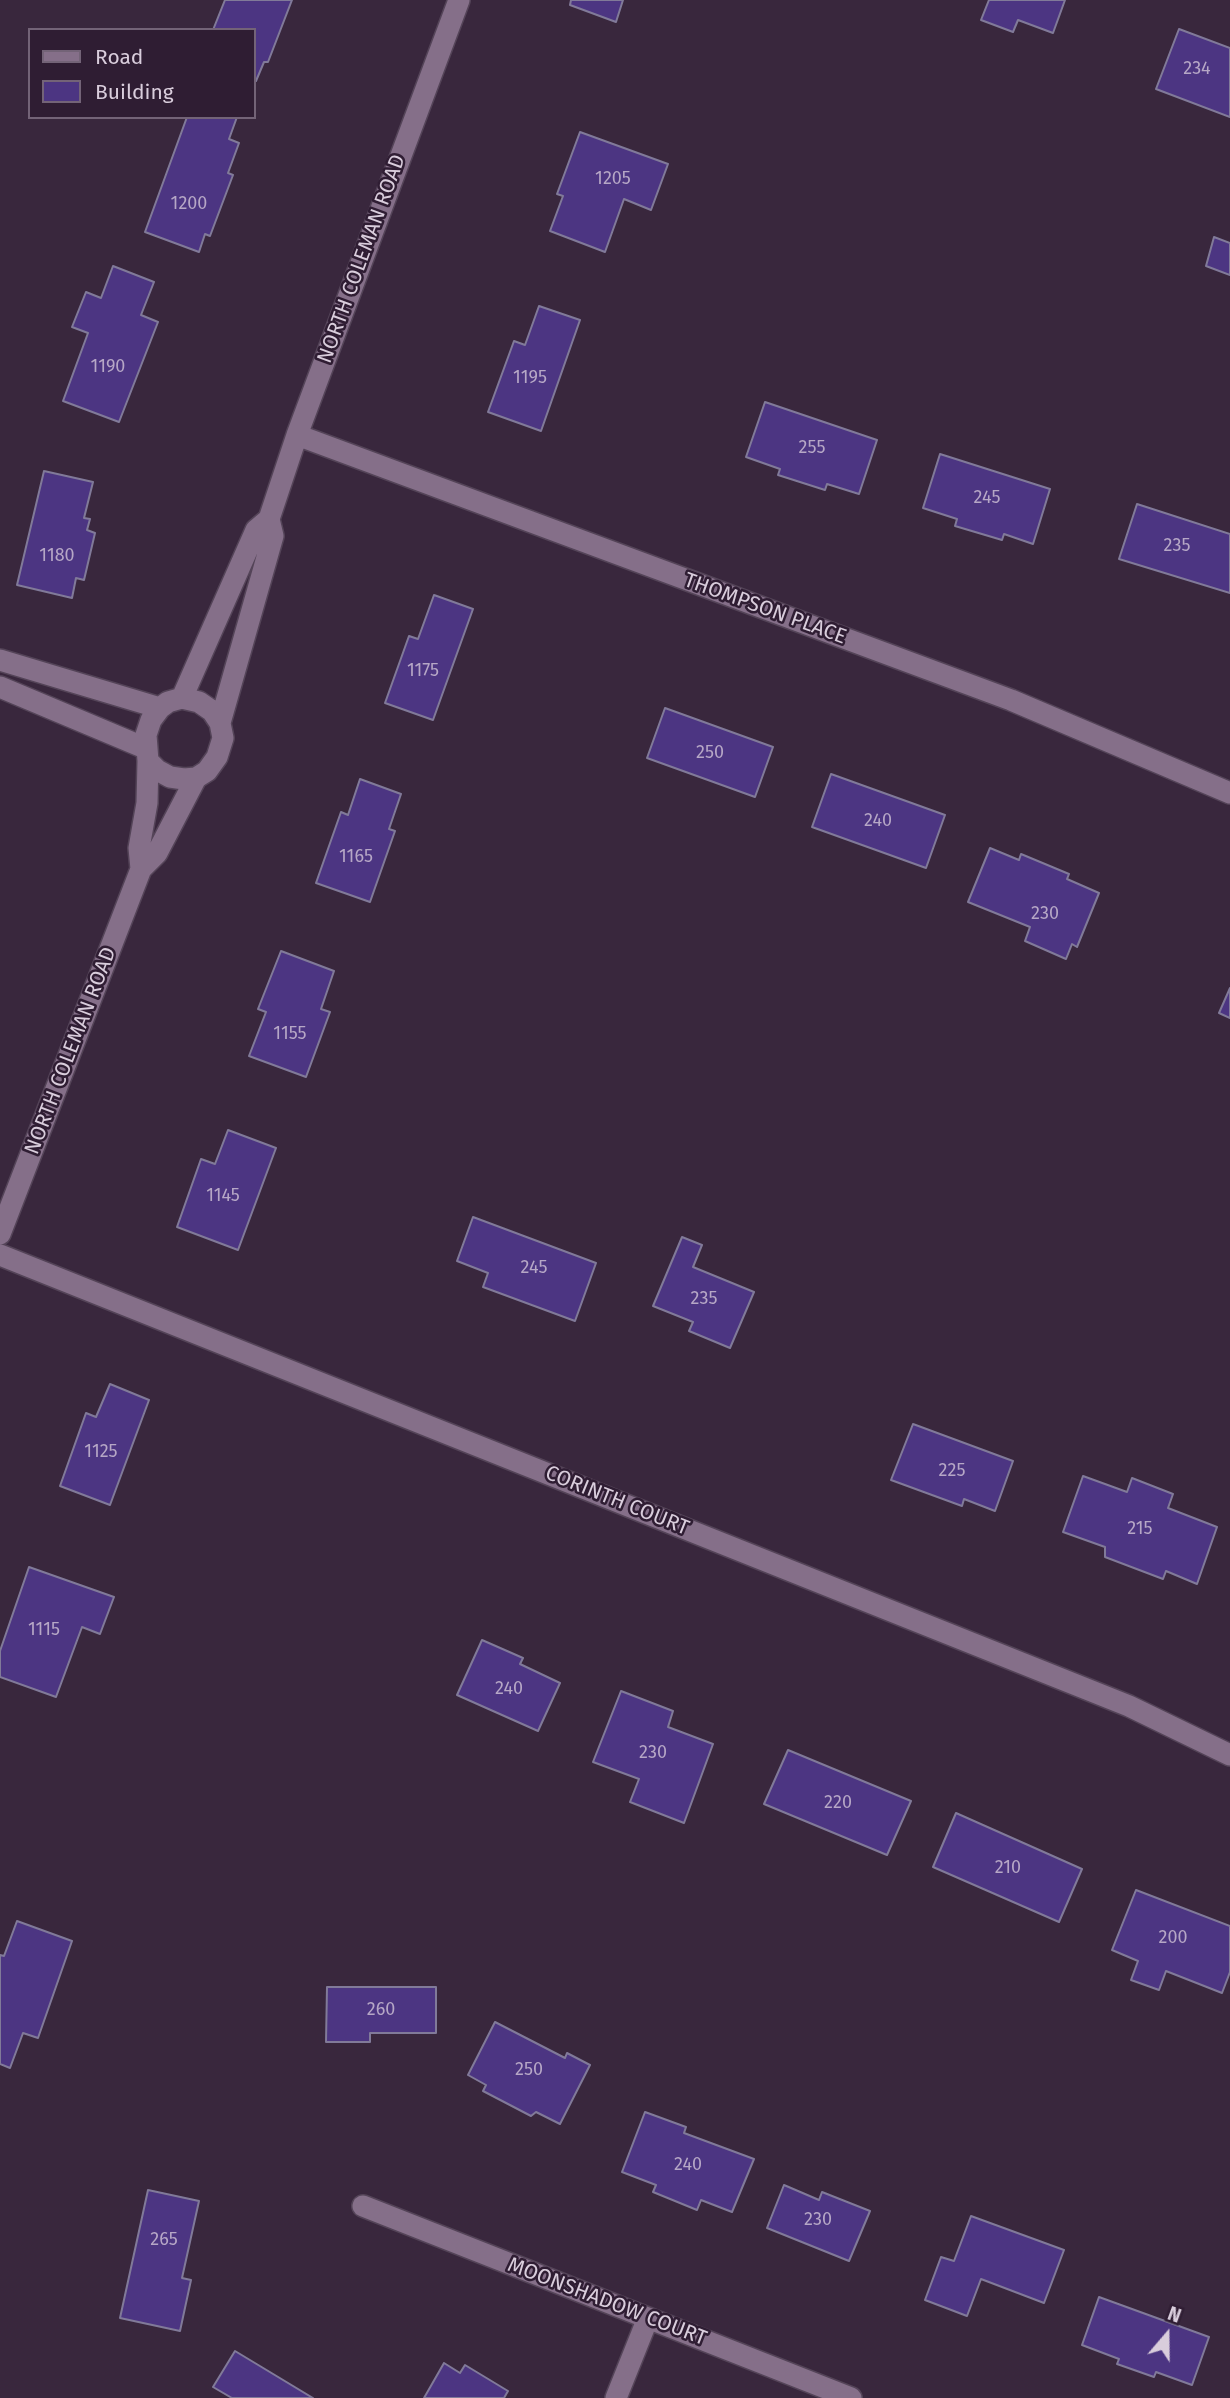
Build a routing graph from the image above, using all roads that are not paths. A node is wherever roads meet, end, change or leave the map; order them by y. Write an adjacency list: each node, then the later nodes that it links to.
1 (459, 0): 2 (street, NORTH COLEMAN ROAD)
2 (297, 435): 3 (street, NORTH COLEMAN ROAD); 11 (street, THOMPSON PLACE)
3 (269, 519): 6 (street, NORTH COLEMAN ROAD); 8 (street, NORTH COLEMAN ROAD)
4 (0, 660): 7 (street)
5 (0, 687): 9 (street)
6 (182, 698): 7 (street); 8 (street)
7 (160, 708): 9 (street)
8 (220, 723): 10 (street)
9 (147, 754): 10 (street); 12 (street, NORTH COLEMAN ROAD)
10 (195, 778): 12 (street, NORTH COLEMAN ROAD)
11 (1230, 793)
12 (141, 869): 13 (street, NORTH COLEMAN ROAD)
13 (0, 1234)
14 (0, 1255): 15 (street, CORINTH COURT)
15 (1230, 1755)
16 (363, 2206): 17 (street, MOONSHADOW COURT)
17 (648, 2318): 18 (street); 19 (street, MOONSHADOW COURT)
18 (616, 2398)
19 (851, 2398)

